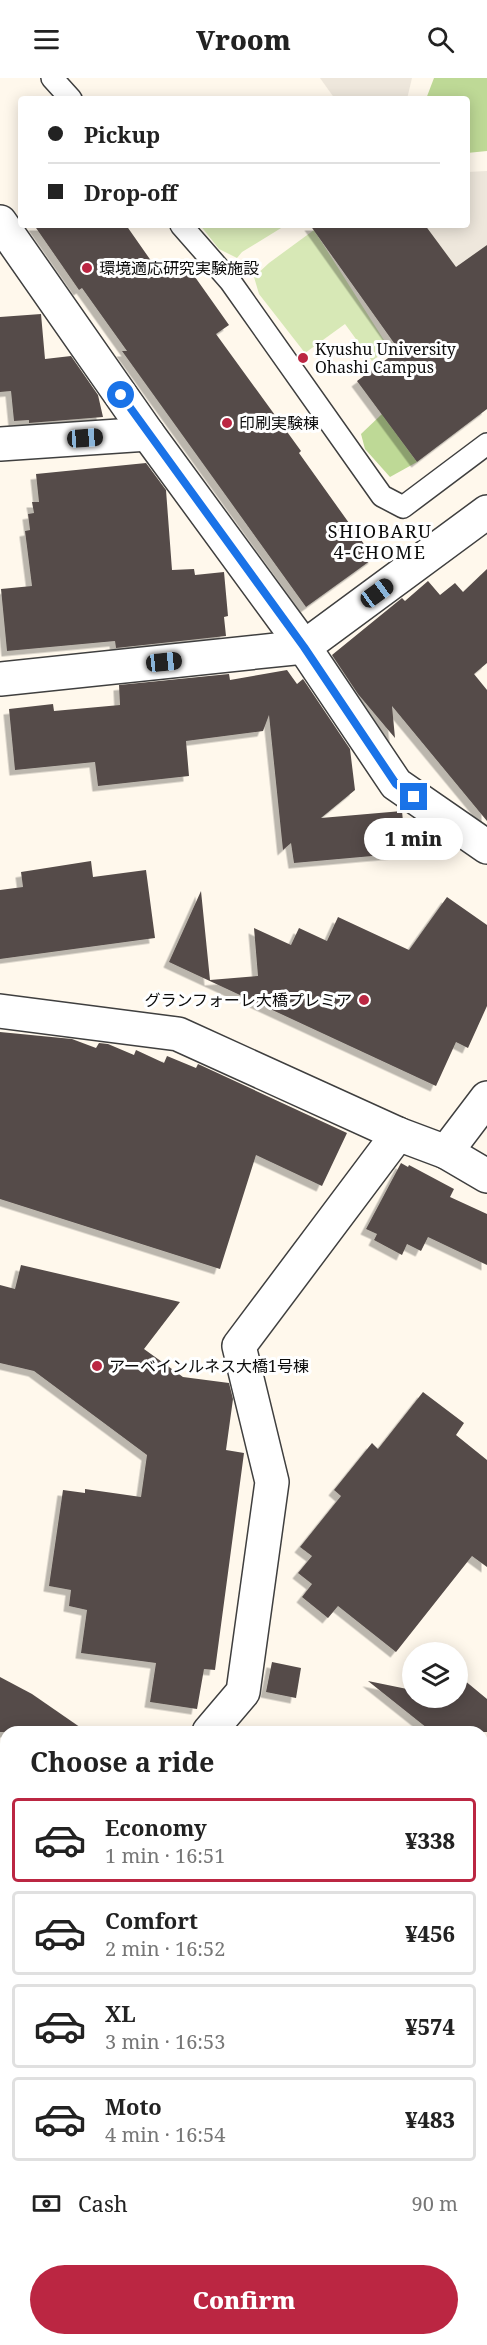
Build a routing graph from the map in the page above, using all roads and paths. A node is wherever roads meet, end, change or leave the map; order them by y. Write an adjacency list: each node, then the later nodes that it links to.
1 (52, 78): 2 (lane)
2 (68, 96)
3 (0, 222): 5 (street)
4 (184, 228): 7 (lane)
5 (148, 434): 6 (street); 9 (street)
6 (0, 444)
7 (487, 444)
8 (487, 512): 9 (street)
9 (304, 647): 10 (street); 11 (street)
10 (0, 679)
11 (487, 847)
12 (0, 1011): 14 (street)
13 (487, 1098): 15 (street)
14 (398, 1134): 15 (street); 17 (street)
15 (446, 1152): 16 (street)
16 (487, 1176)
17 (214, 1726)

